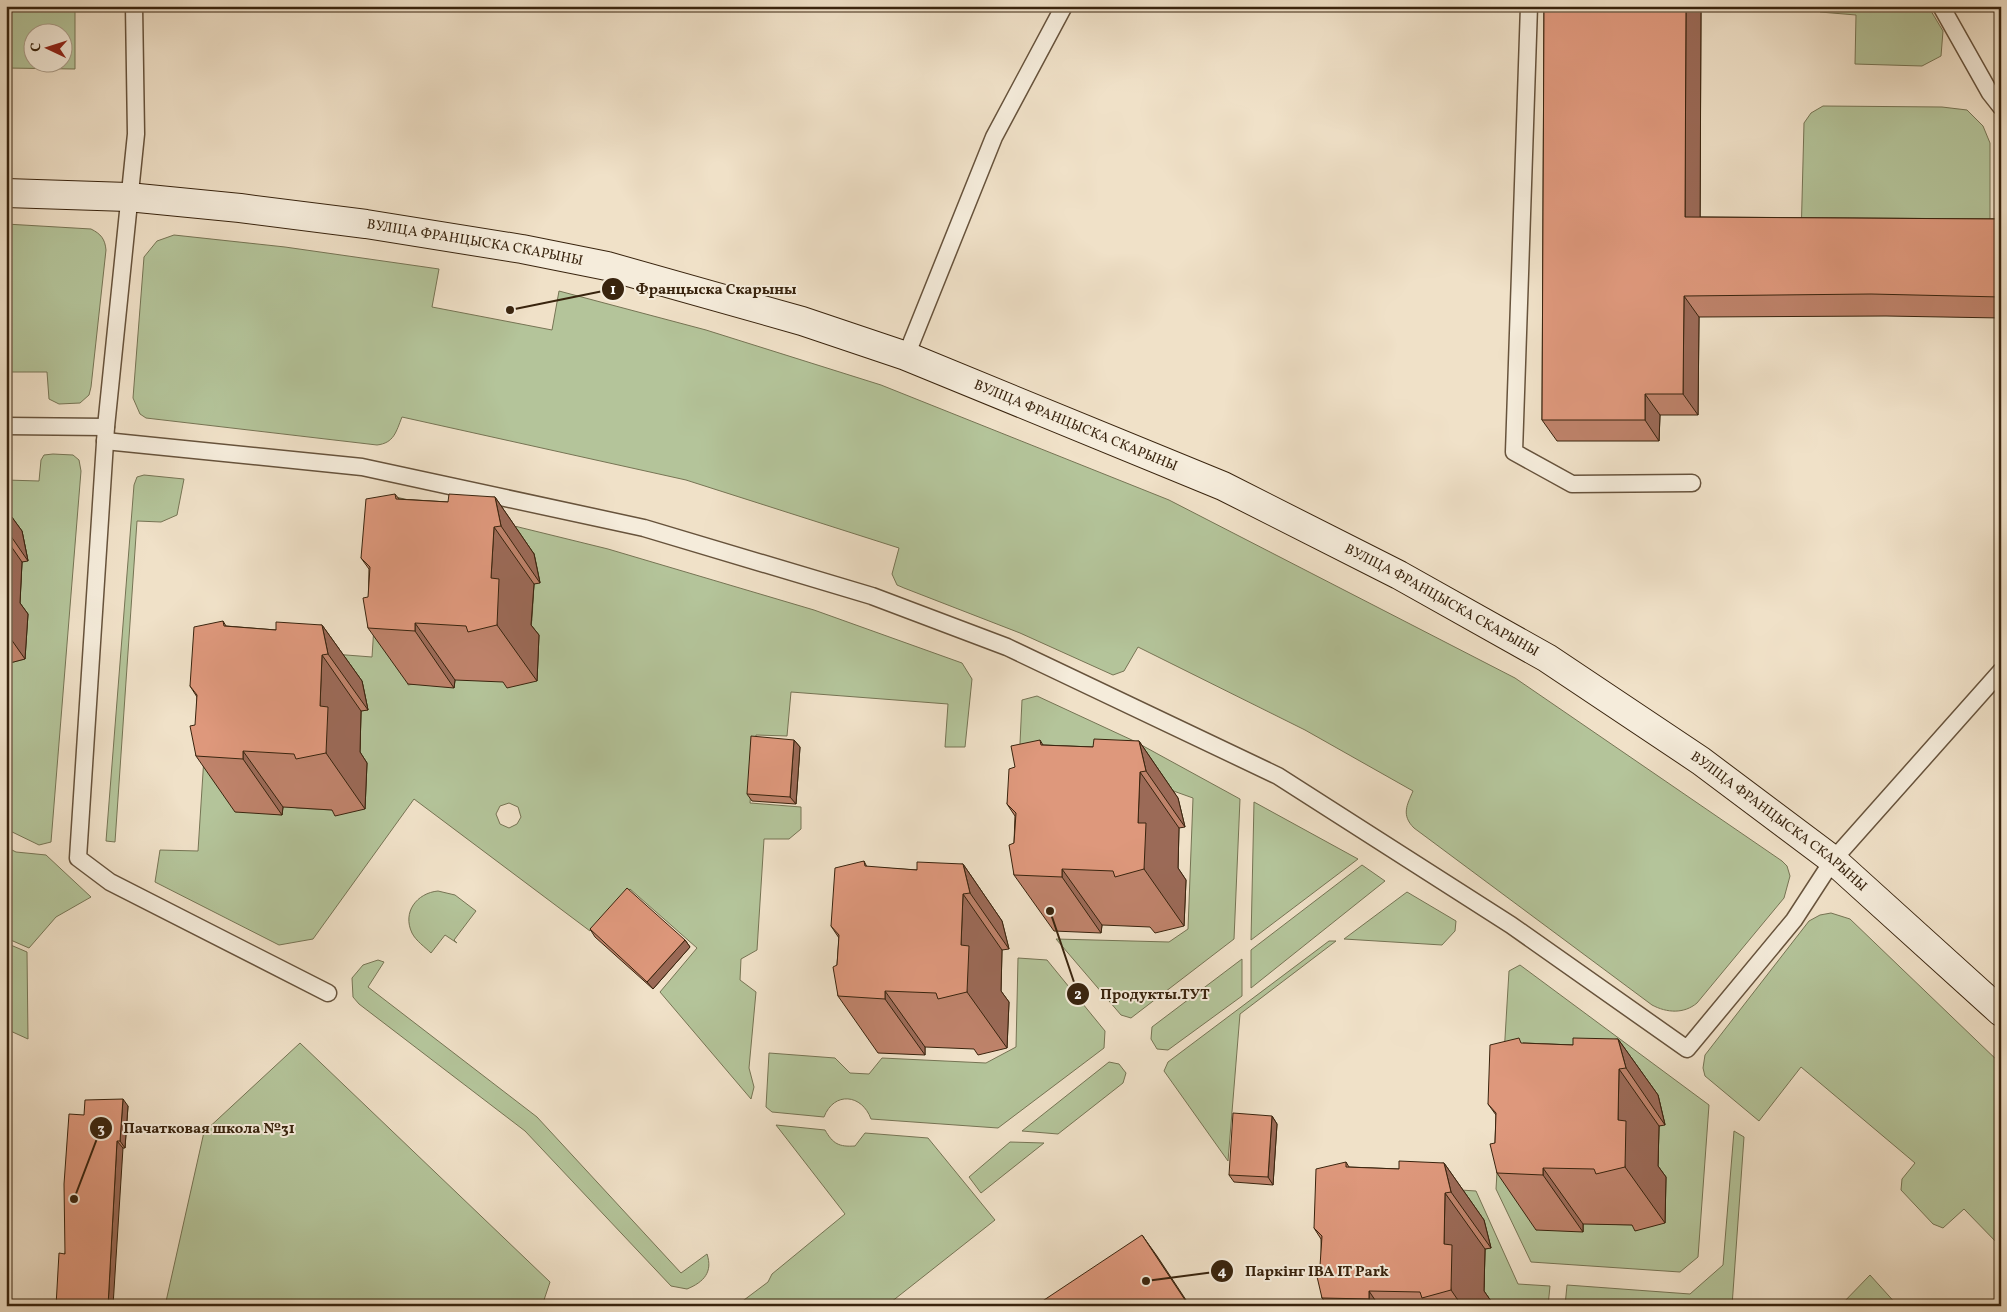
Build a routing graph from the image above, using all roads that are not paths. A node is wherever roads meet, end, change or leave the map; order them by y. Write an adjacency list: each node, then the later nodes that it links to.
1 (134, 6): 7 (lane)
2 (1064, 6): 8 (lane)
3 (1529, 6): 11 (lane)
4 (1941, 6): 5 (lane)
5 (2001, 108)
6 (6, 192): 7 (main road, ВУЛІЦА ФРАНЦЫСКА СКАРЫНЫ)
7 (128, 197): 8 (main road, ВУЛІЦА ФРАНЦЫСКА СКАРЫНЫ); 10 (lane)
8 (906, 356): 13 (main road, ВУЛІЦА ФРАНЦЫСКА СКАРЫНЫ)
9 (6, 426): 10 (lane)
10 (105, 434): 13 (lane); 14 (lane)
11 (1692, 483)
12 (2001, 671): 13 (lane)
13 (1833, 860): 15 (main road, ВУЛІЦА ФРАНЦЫСКА СКАРЫНЫ)
14 (328, 993)
15 (2001, 1012)

